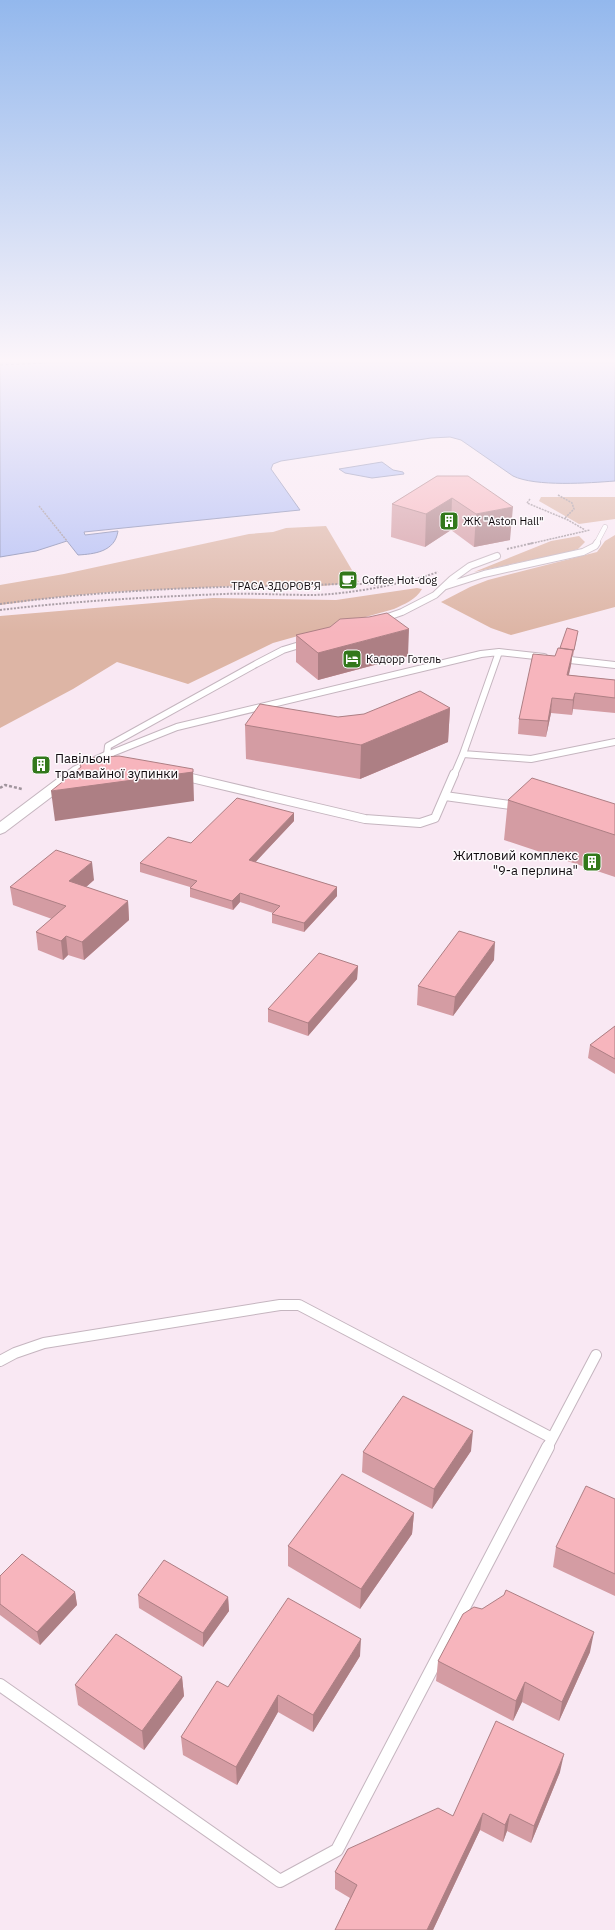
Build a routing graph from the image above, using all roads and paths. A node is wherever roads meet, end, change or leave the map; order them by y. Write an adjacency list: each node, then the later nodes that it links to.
1 (558, 496): 4 (path)
2 (530, 499): 4 (path)
3 (39, 506): 7 (path)
4 (564, 519): 6 (path)
5 (605, 527): 6 (path); 12 (lane)
6 (585, 530): 8 (path)
7 (67, 541)
8 (504, 550)
9 (497, 556): 12 (lane)
10 (441, 570): 11 (path, ТРАСА ЗДОРОВ’Я)
11 (385, 586): 13 (path); 14 (path, ТРАСА ЗДОРОВ’Я)
12 (444, 587): 15 (lane)
13 (0, 604)
14 (0, 610)
15 (374, 622)
16 (313, 641): 21 (lane)
17 (499, 652): 18 (lane); 20 (lane); 21 (lane)
18 (615, 665)
19 (615, 742): 20 (lane)
20 (463, 754): 26 (lane)
21 (107, 755): 22 (lane); 28 (street)
22 (122, 759)
23 (173, 773): 26 (lane)
24 (0, 788): 25 (path)
25 (22, 789)
26 (445, 796): 27 (lane)
27 (522, 807)
28 (0, 829)
29 (596, 1355): 31 (lane)
30 (0, 1361): 31 (lane)
31 (552, 1438): 32 (lane)
32 (0, 1685)

